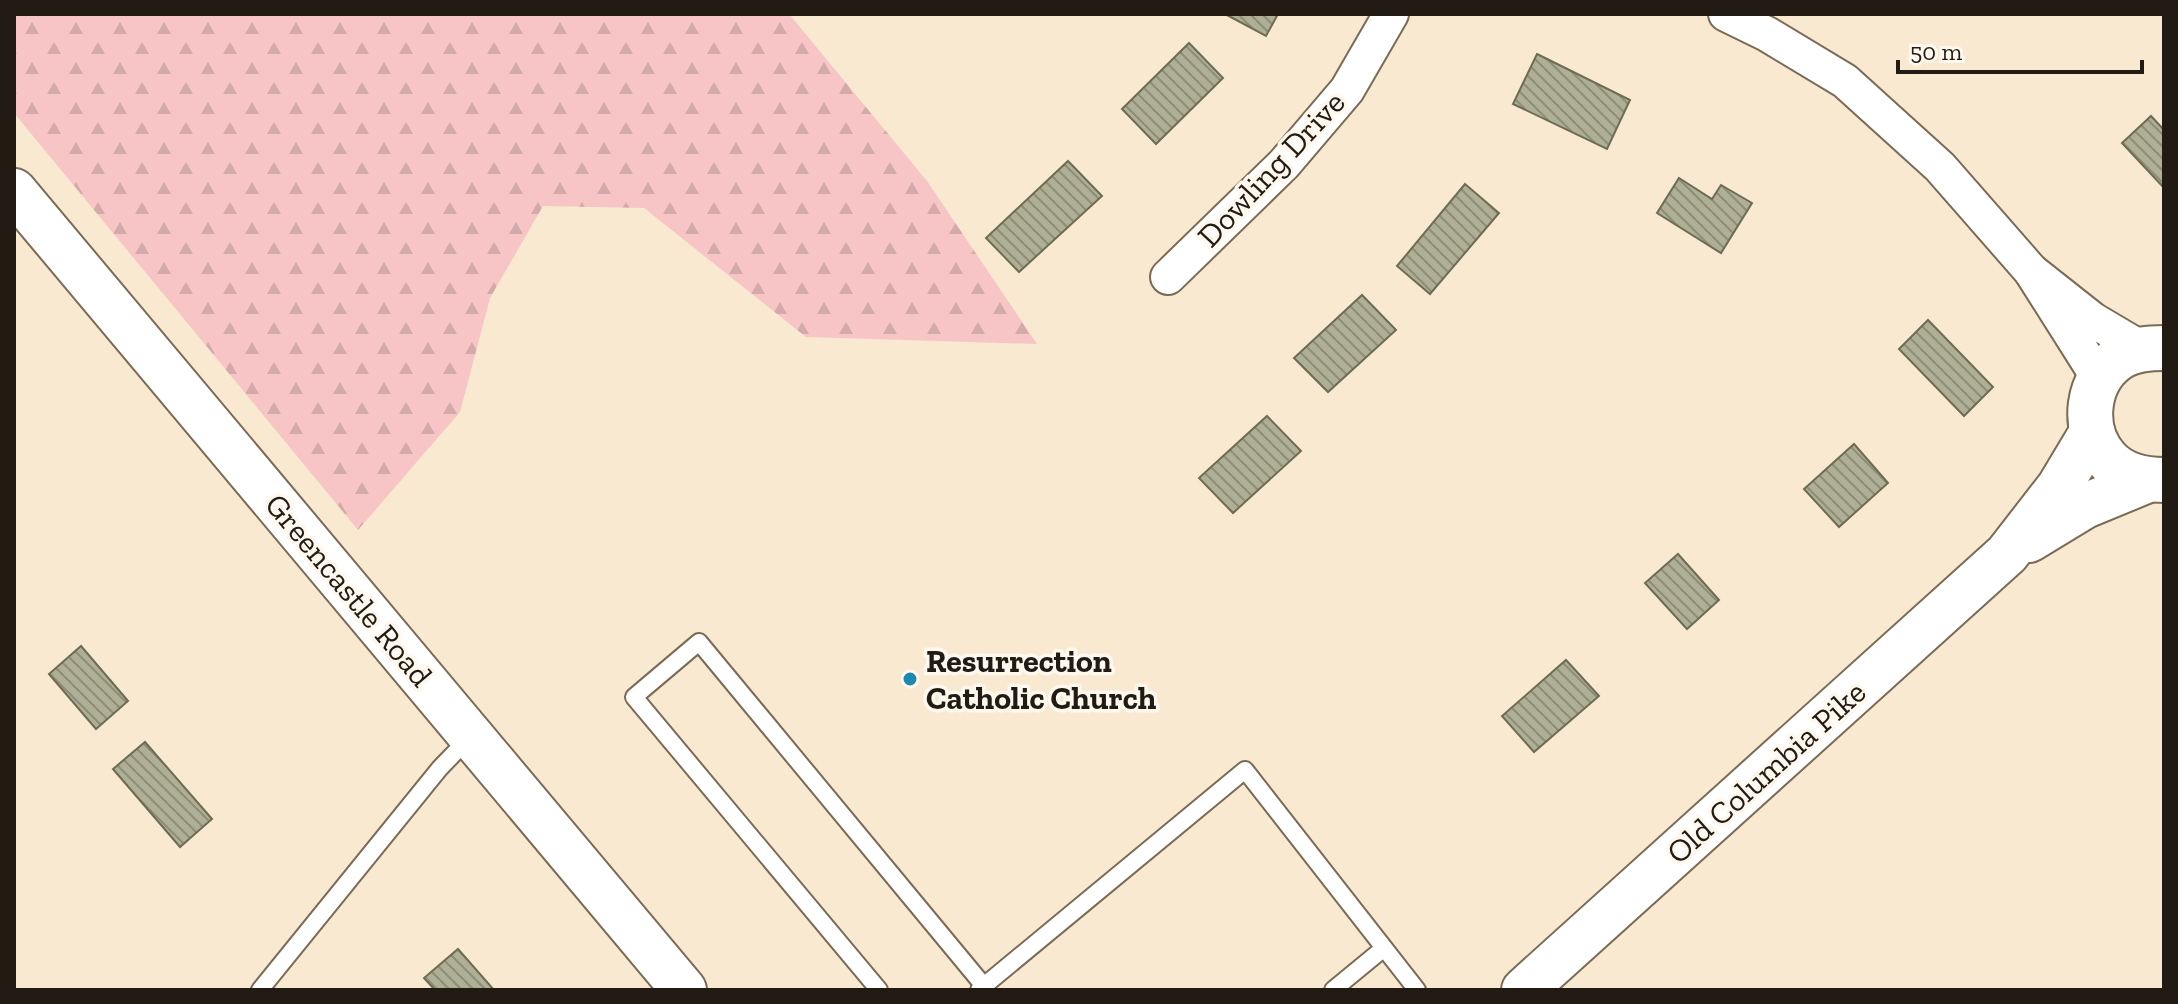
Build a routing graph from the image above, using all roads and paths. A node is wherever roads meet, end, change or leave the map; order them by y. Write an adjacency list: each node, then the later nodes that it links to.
1 (1391, 14): 5 (street, Dowling Drive)
2 (1726, 14): 4 (street)
3 (14, 191): 11 (main road, Greencastle Road)
4 (2031, 271): 6 (street); 7 (street)
5 (1168, 277)
6 (2153, 348): 7 (main road)
7 (2100, 380): 8 (main road)
8 (2092, 432): 9 (main road); 10 (main road, Old Columbia Pike)
9 (2156, 480): 10 (main road, Old Columbia Pike)
10 (2007, 554): 19 (main road, Old Columbia Pike)
11 (472, 735): 14 (lane); 15 (main road, Greencastle Road)
12 (1384, 948): 13 (lane); 17 (lane); 18 (lane)
13 (982, 988): 16 (lane)
14 (260, 990)
15 (684, 990)
16 (879, 990)
17 (1333, 990)
18 (1417, 990)
19 (1524, 990)

